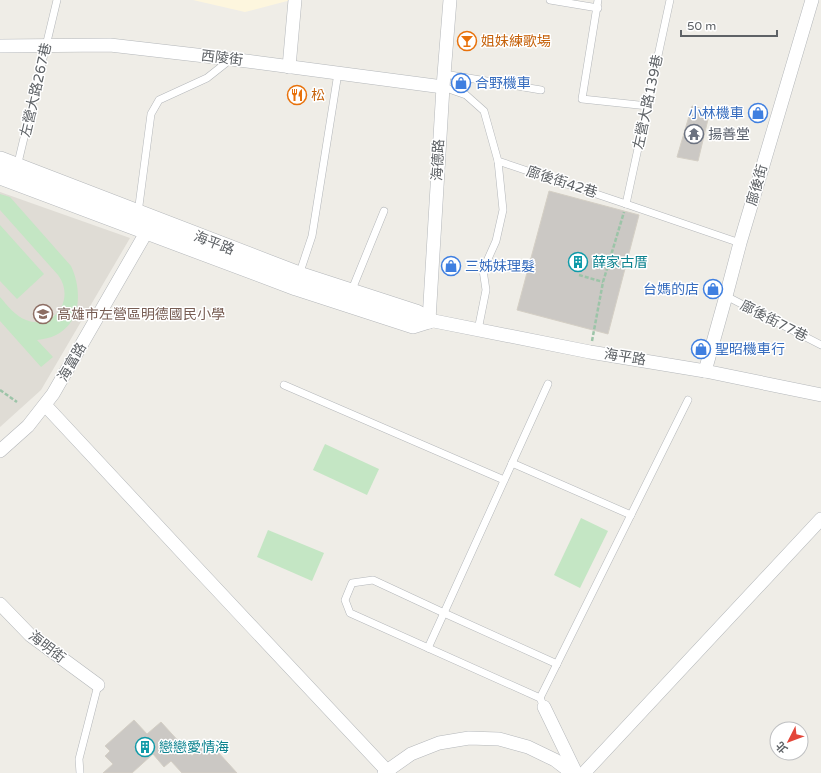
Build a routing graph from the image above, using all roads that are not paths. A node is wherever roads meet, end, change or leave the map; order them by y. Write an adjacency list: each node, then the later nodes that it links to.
1 (57, 0): 9 (lane, 左營大路267巷)
2 (295, 0): 12 (street)
3 (450, 0): 14 (street, 海德路)
4 (550, 0): 8 (lane)
5 (598, 0): 8 (lane)
6 (670, 0): 16 (lane, 左營大路139巷)
7 (814, 0): 23 (street, 廍後街)
8 (598, 8): 16 (lane)
9 (46, 45): 10 (street, 西陵街); 11 (street, 西陵街); 19 (lane, 左營大路267巷)
10 (0, 46)
11 (231, 59): 12 (street, 西陵街); 22 (lane)
12 (289, 67): 13 (street, 西陵街)
13 (338, 73): 14 (street, 西陵街); 24 (lane)
14 (443, 80): 15 (lane); 18 (lane); 27 (street, 海德路)
15 (541, 90)
16 (648, 106): 20 (lane, 左營大路139巷)
17 (0, 160): 19 (street, 海平路)
18 (498, 161): 20 (lane, 廍後街42巷); 28 (lane)
19 (10, 174): 22 (street, 海平路)
20 (626, 204): 23 (lane, 廍後街42巷)
21 (384, 211): 26 (lane)
22 (143, 223): 24 (street, 海平路); 35 (street, 海富路)
23 (740, 243): 25 (street, 廍後街)
24 (298, 281): 26 (street, 海平路)
25 (726, 296): 29 (lane, 廍後街77巷); 30 (street, 廍後街)
26 (350, 298): 27 (street, 海平路)
27 (429, 320): 28 (street, 海平路)
28 (478, 330): 30 (street, 海平路)
29 (821, 345)
30 (705, 371): 33 (street, 海平路)
31 (284, 384): 38 (lane)
32 (548, 384): 37 (lane)
33 (821, 395)
34 (688, 400): 39 (lane)
35 (45, 405): 36 (street, 海富路); 47 (street)
36 (0, 451)
37 (512, 463): 38 (lane); 39 (lane)
38 (504, 480): 42 (lane)
39 (631, 515): 44 (lane)
40 (821, 519): 51 (street)
41 (0, 604): 45 (street, 海明街)
42 (444, 613): 43 (lane); 43 (lane); 44 (lane)
43 (428, 648): 46 (lane)
44 (557, 664): 46 (lane)
45 (98, 685): 48 (lane)
46 (542, 702): 50 (street)
47 (386, 772): 49 (street)
48 (80, 773)
49 (572, 773)
50 (576, 773)
51 (584, 773)

